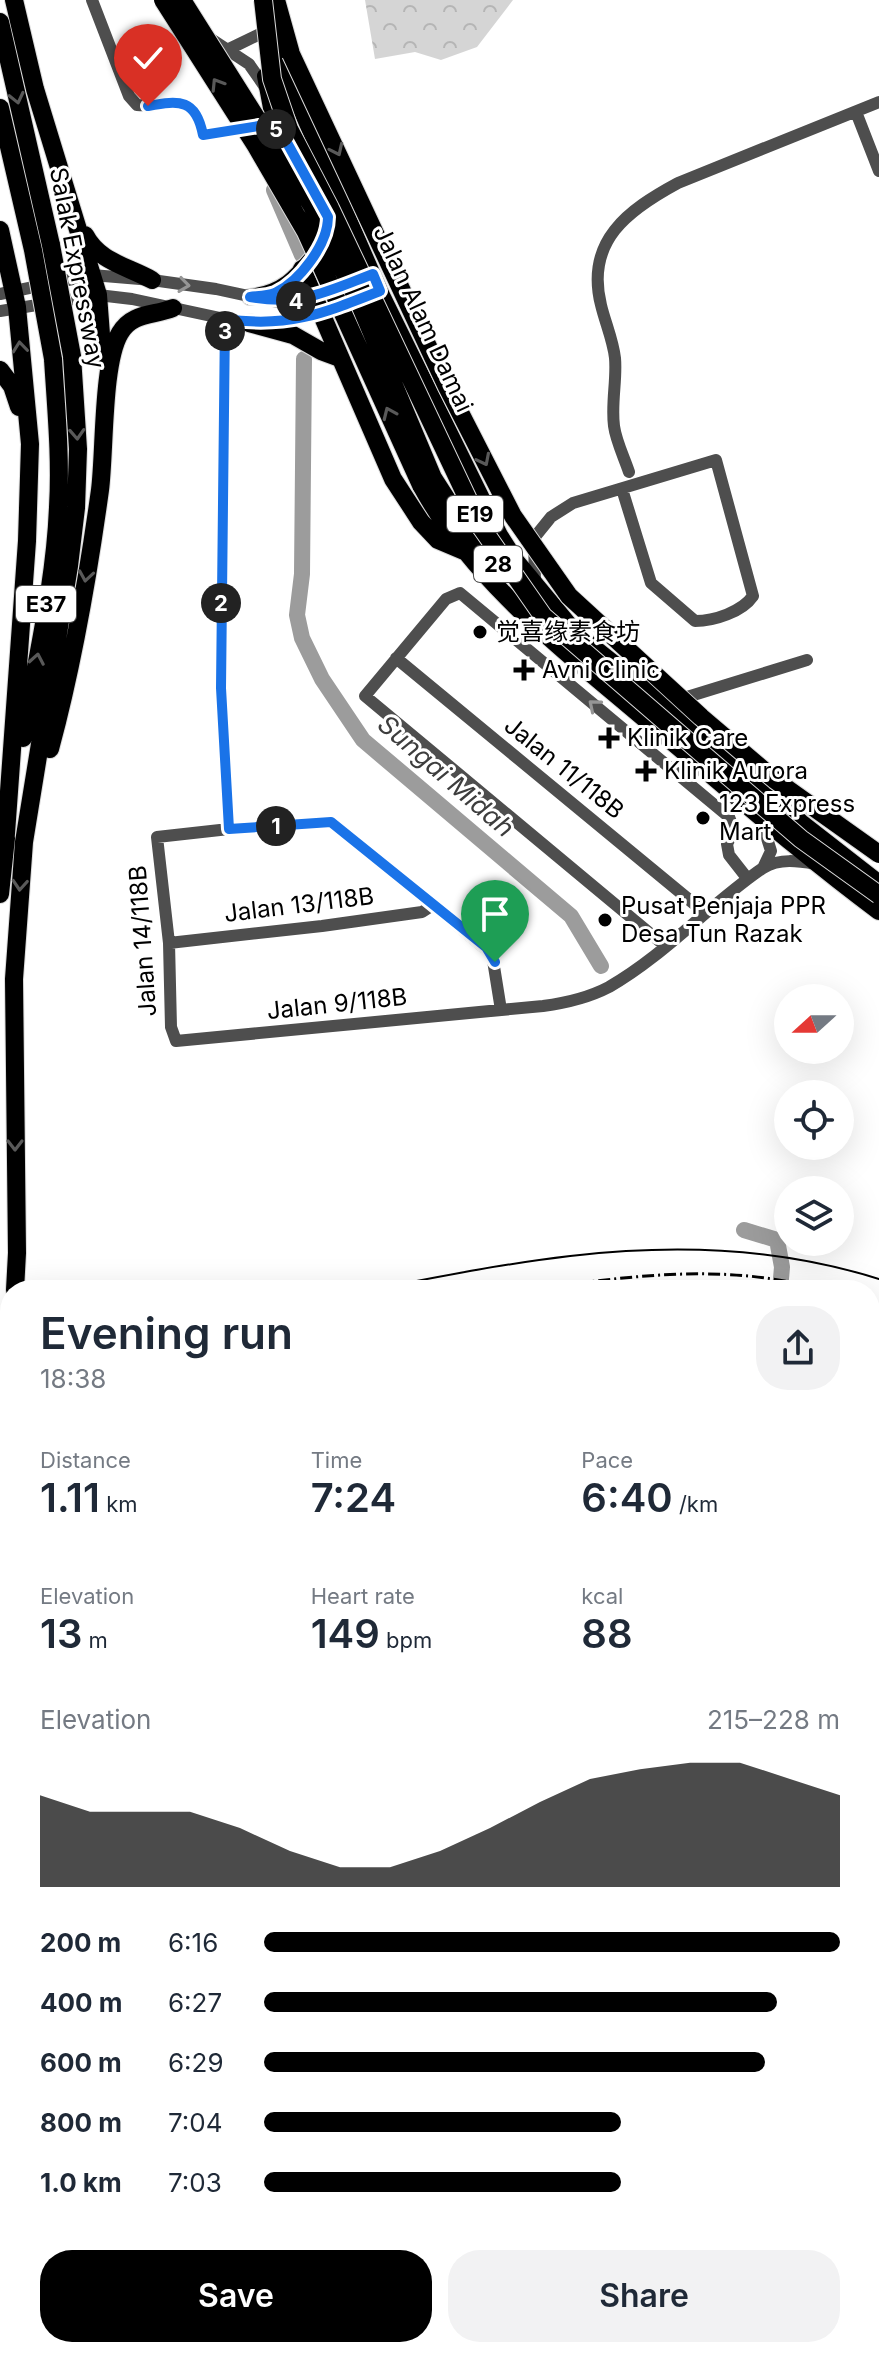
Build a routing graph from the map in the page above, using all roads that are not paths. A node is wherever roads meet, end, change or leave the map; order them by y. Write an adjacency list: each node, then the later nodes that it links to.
1 (14, 0): 19 (highway)
2 (92, 0): 16 (street, bridge)
3 (163, 0): 39 (highway, 28, one-way to 3, bridge)
4 (181, 0): 10 (street); 39 (highway, 28, bridge)
5 (260, 0): 9 (main road); 59 (highway, E19, bridge)
6 (270, 0): 22 (main road, Jalan Alam Damai)
7 (276, 0): 53 (highway, E19, one-way to 53, bridge)
8 (0, 22): 51 (highway, Salak Expressway / E37, one-way to 51, bridge)
9 (260, 34): 10 (street); 11 (main road)
10 (229, 49): 11 (street)
11 (267, 91): 14 (main road)
12 (879, 102): 15 (street)
13 (0, 108): 52 (highway, Salak Expressway / E37, one-way to 13, bridge)
14 (271, 108): 16 (street); 17 (main road)
15 (856, 112): 18 (street); 38 (street)
16 (259, 126): 17 (street)
17 (280, 130): 21 (main road)
18 (879, 171)
19 (68, 201): 23 (highway); 24 (highway)
20 (0, 230): 29 (highway)
21 (302, 269): 27 (main road); 28 (highway)
22 (373, 274): 25 (main road, Jalan Alam Damai); 28 (street)
23 (92, 275): 24 (street); 26 (highway); 29 (street)
24 (152, 280): 27 (street, one-way to 27)
25 (380, 291): 31 (street); 41 (main road, Jalan Alam Damai)
26 (98, 295): 29 (street); 30 (street); 36 (highway)
27 (250, 297): 28 (street)
28 (315, 297): 31 (highway)
29 (8, 301): 37 (highway, one-way to 29)
30 (173, 308): 32 (street); 36 (highway)
31 (322, 314): 33 (street); 34 (highway)
32 (225, 319): 33 (street); 50 (street)
33 (249, 323): 34 (highway)
34 (340, 358): 43 (highway)
35 (0, 370): 37 (highway)
36 (107, 399): 51 (highway, one-way to 51)
37 (30, 444): 52 (highway)
38 (629, 472)
39 (427, 481): 43 (highway, 28); 45 (highway, 28)
40 (622, 489): 40 (street); 42 (street)
41 (498, 532): 42 (street); 44 (main road, Jalan Alam Damai)
42 (534, 538): 44 (street)
43 (465, 552): 49 (highway, 28)
44 (535, 584): 45 (main road, Jalan Alam Damai)
45 (579, 636): 48 (highway, 28)
46 (396, 658): 56 (street, one-way to 46); 62 (street, Jalan 11/118B); 64 (street)
47 (807, 660): 48 (street)
48 (669, 708): 57 (highway, 28)
49 (760, 815): 54 (highway, 28); 55 (street)
50 (229, 829): 60 (street); 63 (street, Jalan 14/118B)
51 (24, 842): 67 (highway, Salak Expressway / E37, one-way to 67)
52 (5, 847): 58 (highway, Salak Expressway / E37)
53 (879, 854)
54 (816, 864): 55 (street); 61 (highway, 28)
55 (763, 868): 56 (street, Jalan 9/118B)
56 (747, 878): 62 (street, Jalan 9/118B)
57 (879, 884)
58 (0, 894)
59 (879, 895)
60 (433, 905): 63 (street, Jalan 13/118B); 65 (street)
61 (879, 911)
62 (704, 912): 64 (street, Jalan 9/118B)
63 (169, 943): 66 (street, Jalan 14/118B)
64 (664, 945): 65 (street, Jalan 9/118B)
65 (501, 1010): 66 (street, Jalan 9/118B)
66 (176, 1041)
67 (15, 1280)

